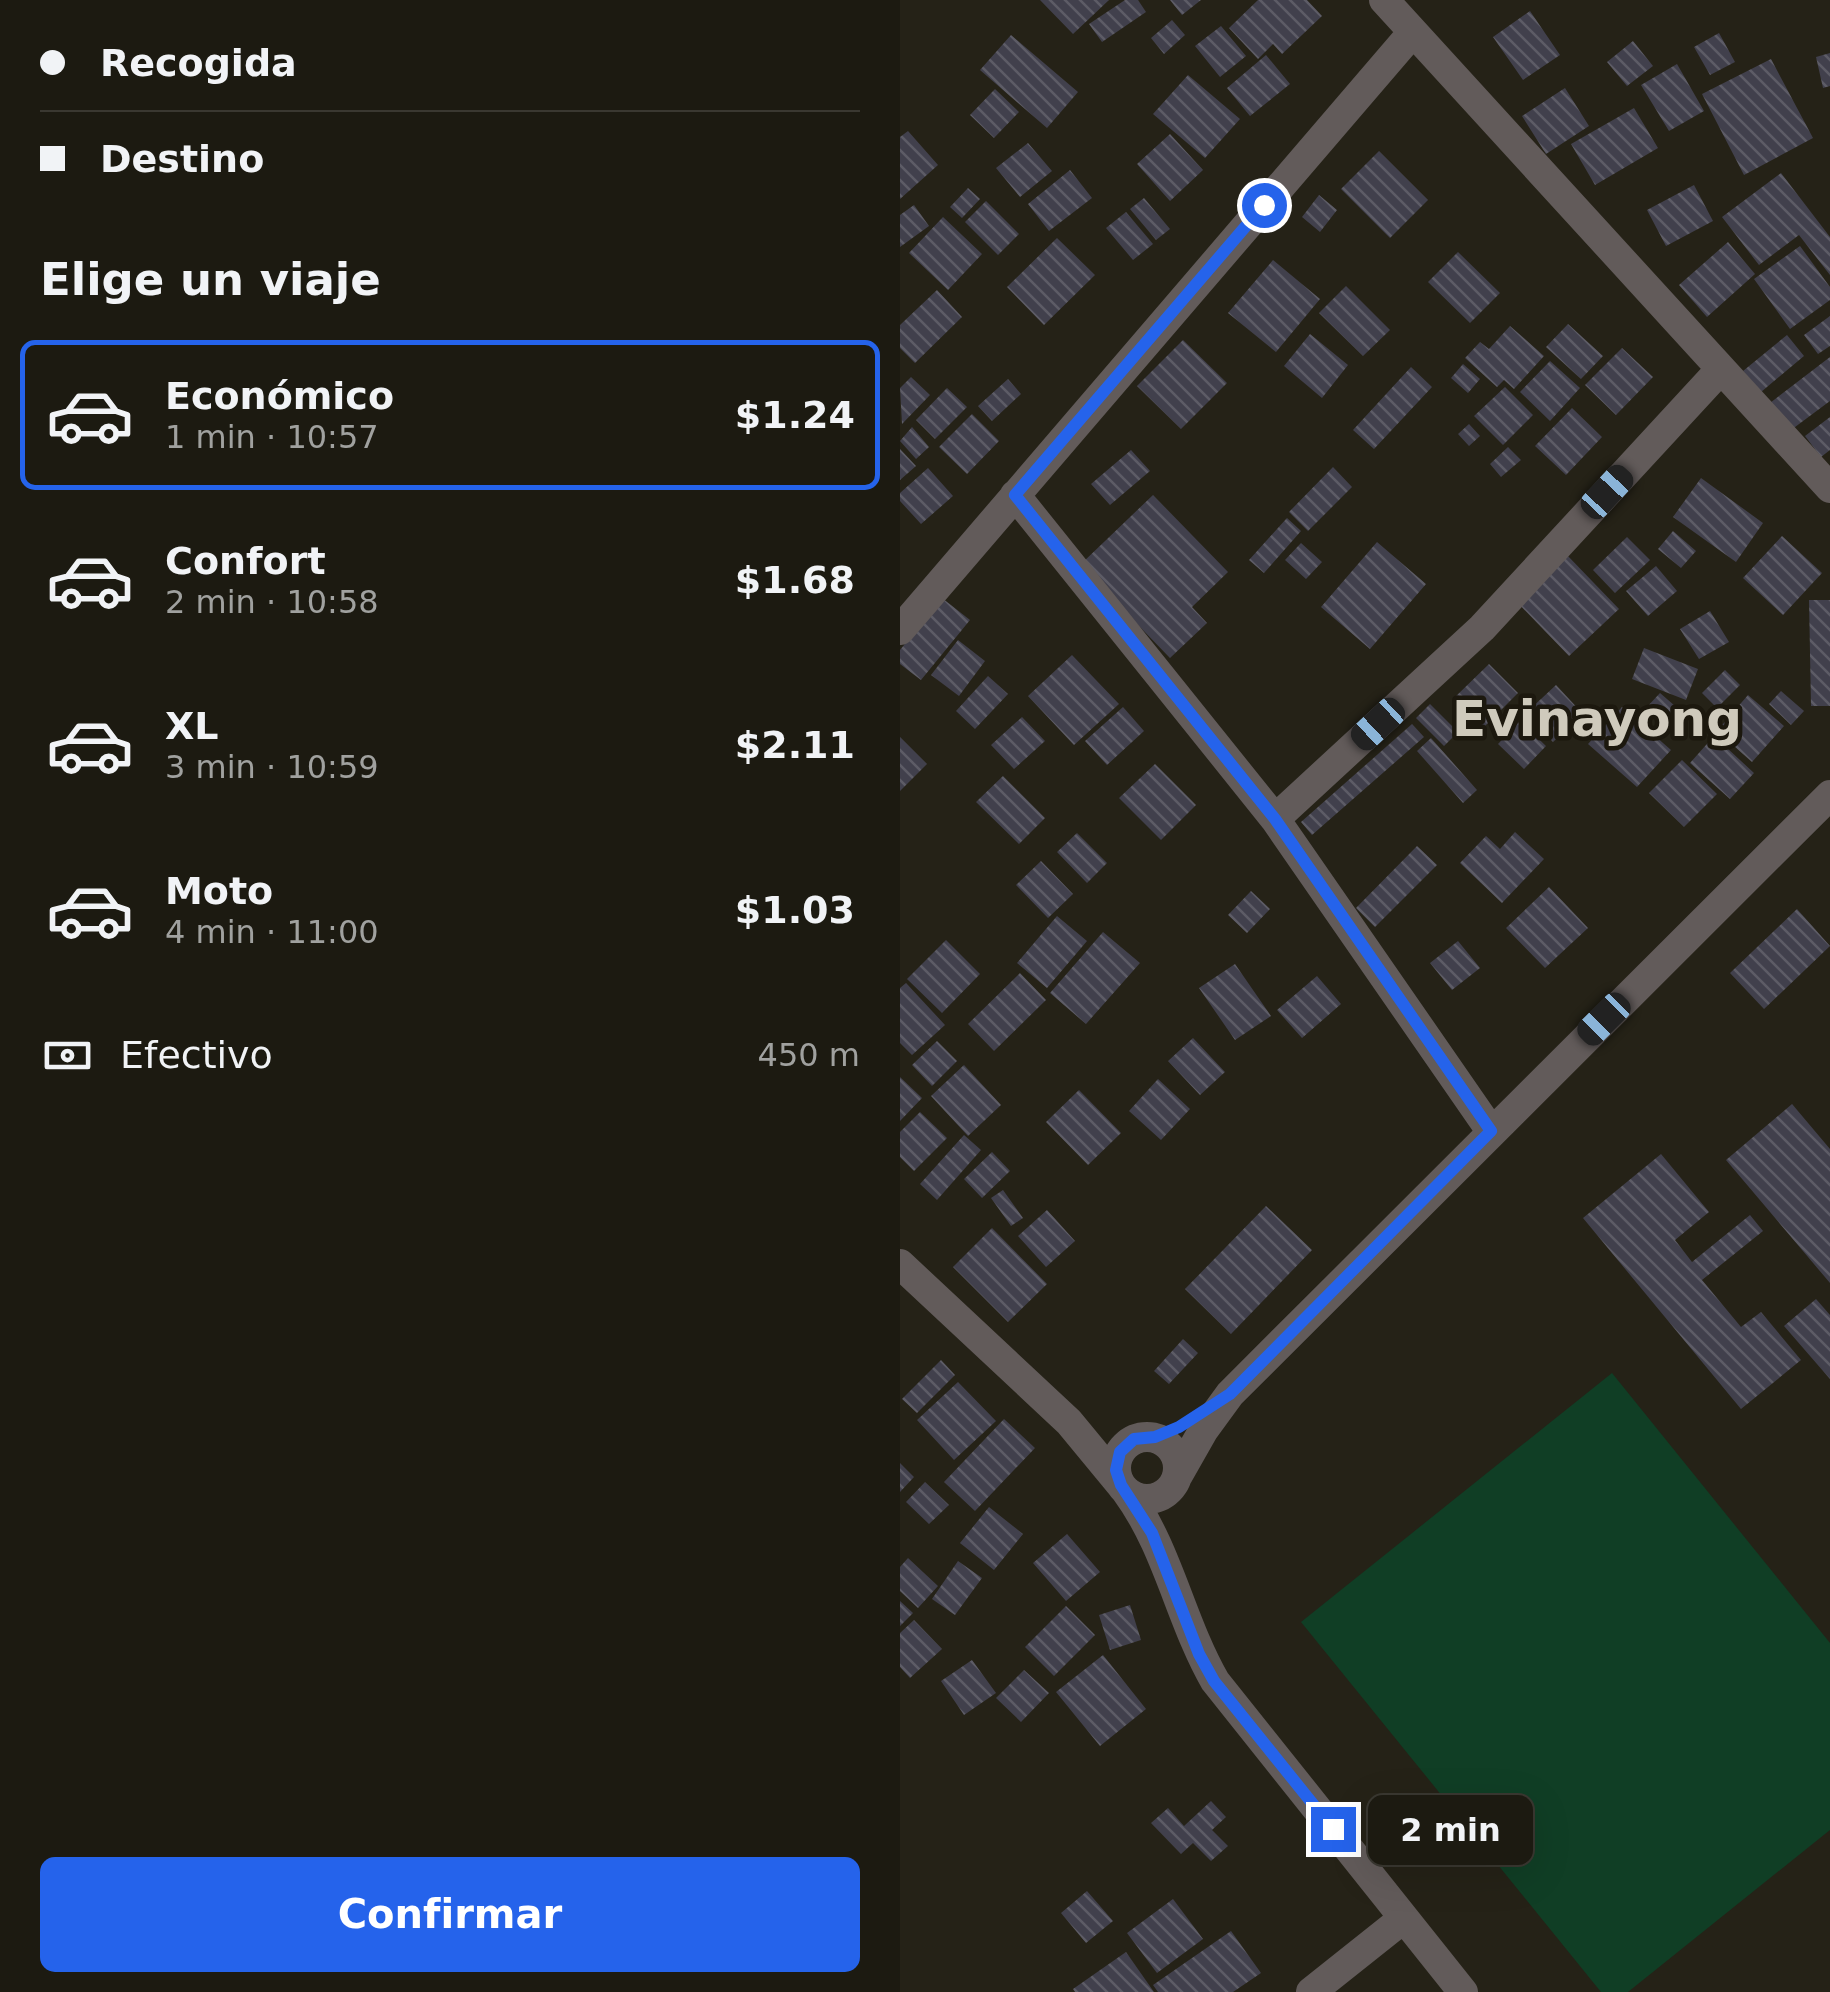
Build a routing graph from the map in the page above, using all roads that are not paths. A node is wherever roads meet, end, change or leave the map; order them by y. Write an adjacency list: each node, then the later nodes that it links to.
1 (1384, 0): 2 (street)
2 (1413, 32): 3 (street); 5 (street)
3 (1721, 369): 4 (street); 8 (street)
4 (1830, 488)
5 (1015, 495): 6 (street); 8 (street)
6 (900, 630)
7 (1830, 795): 9 (street)
8 (1275, 819): 9 (street)
9 (1491, 1131): 11 (street)
10 (900, 1264): 12 (street)
11 (1230, 1394): 13 (street); 14 (street)
12 (1046, 1401): 13 (street); 15 (street)
13 (1150, 1437): 14 (street); 15 (street)
14 (1177, 1479): 15 (street); 16 (street)
15 (1124, 1488): 16 (street)
16 (1176, 1590): 17 (street)
17 (1404, 1918): 18 (street); 19 (street)
18 (1311, 1992)
19 (1463, 1992)

